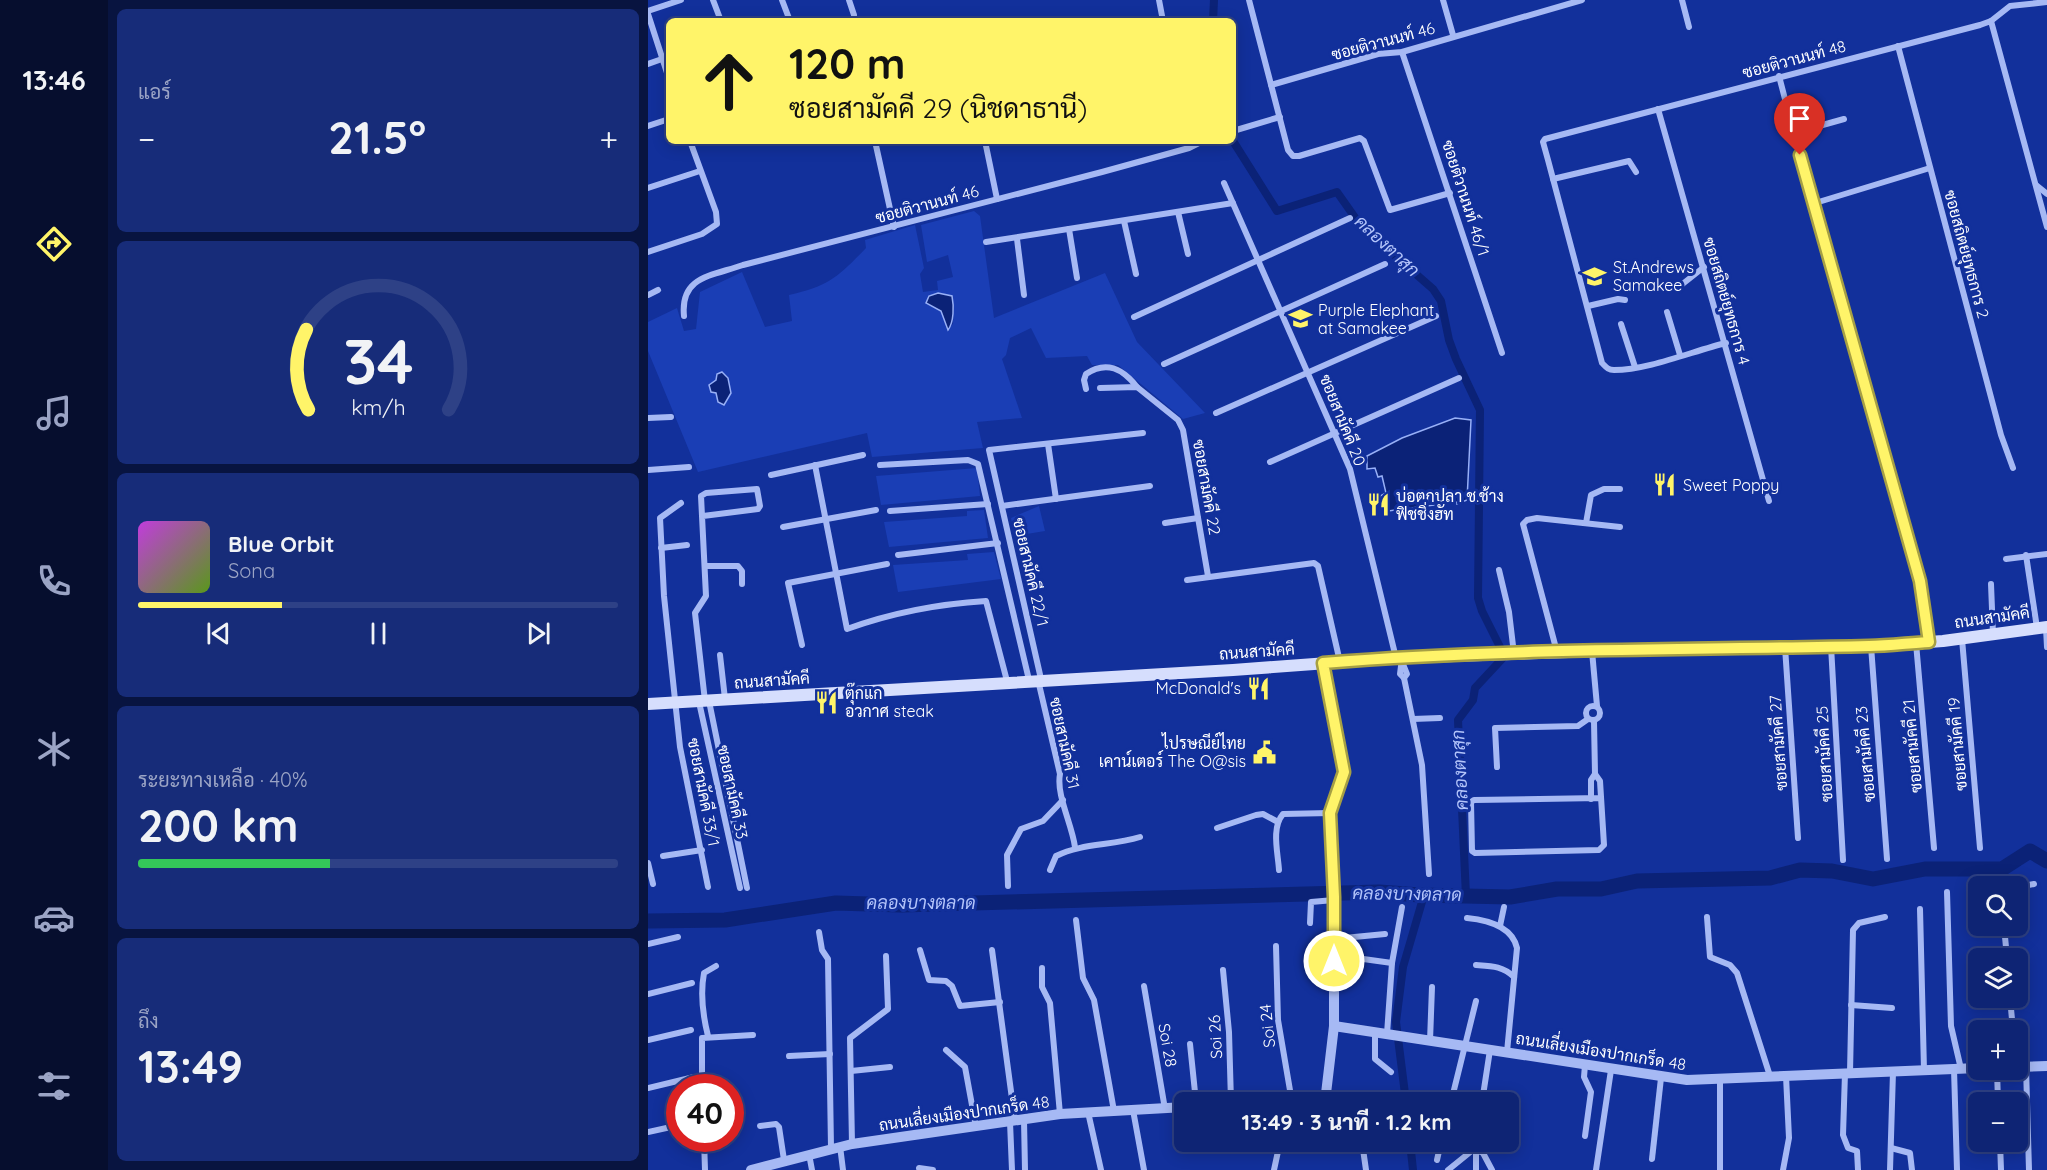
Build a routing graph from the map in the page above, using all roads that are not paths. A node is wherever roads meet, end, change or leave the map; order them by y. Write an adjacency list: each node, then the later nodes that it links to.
1 (681, 0): 12 (street)
2 (713, 0): 14 (street)
3 (782, 0): 15 (street)
4 (849, 0): 13 (street)
5 (1159, 0): 16 (street)
6 (1250, 0): 26 (street)
7 (1443, 0): 19 (street)
8 (1582, 0): 10 (street, ซอยติวานนท์ 46)
9 (1682, 0): 18 (street)
10 (1567, 2): 19 (street, ซอยติวานนท์ 46)
11 (2047, 2): 17 (street, ซอยติวานนท์ 48)
12 (648, 13): 22 (street)
13 (854, 15)
14 (720, 18)
15 (789, 18)
16 (1162, 18)
17 (1991, 21): 20 (street, ซอยติวานนท์ 48); 43 (street)
18 (1689, 27)
19 (1453, 35): 21 (street, ซอยติวานนท์ 46)
20 (1898, 46): 25 (street, ซอยติวานนท์ 48); 38 (street, ซอยสถิตย์ยุทธการ 2)
21 (1402, 52): 26 (street, ซอยติวานนท์ 46); 45 (street, ซอยติวานนท์ 46/1)
22 (662, 59): 23 (street); 24 (street)
23 (648, 64)
24 (666, 70)
25 (1779, 76): 27 (street, ซอยติวานนท์ 48); 33 (street, ซอยสามัคคี 21)
26 (1271, 85): 28 (street)
27 (1658, 109): 41 (street, ซอยติวานนท์ 48); 62 (street, ซอยสถิตย์ยุทธการ 4)
28 (1280, 117): 32 (street); 45 (street)
29 (1844, 119): 33 (street)
30 (666, 120): 31 (street)
31 (648, 126)
32 (1236, 130)
33 (1794, 133): 49 (street, ซอยสามัคคี 21)
34 (691, 144): 39 (street)
35 (876, 144): 53 (street)
36 (986, 144): 47 (street)
37 (1188, 144): 47 (street, ซอยติวานนท์ 46)
38 (1930, 168): 49 (street); 98 (street, ซอยสถิตย์ยุทธการ 2)
39 (700, 171): 44 (street); 58 (street)
40 (1636, 172): 41 (street)
41 (1553, 179): 70 (street)
42 (1224, 183): 48 (street, ซอยสามัคคี 20)
43 (2035, 185): 46 (street); 54 (street)
44 (648, 188)
45 (1450, 193): 78 (street, ซอยติวานนท์ 46/1)
46 (2047, 194)
47 (997, 199): 53 (street, ซอยติวานนท์ 46)
48 (1233, 203): 50 (street); 60 (street, ซอยสามัคคี 20)
49 (1812, 204): 135 (street, ซอยสามัคคี 21)
50 (1178, 212): 52 (street); 59 (street)
51 (1350, 218): 60 (street)
52 (1124, 221): 55 (street); 63 (street)
53 (894, 227): 73 (street, ซอยติวานนท์ 46)
54 (2047, 227)
55 (1069, 229): 56 (street); 64 (street)
56 (1017, 239): 57 (street); 68 (street)
57 (986, 242)
58 (648, 252)
59 (1188, 254)
60 (1257, 259): 71 (street, ซอยสามัคคี 20); 75 (street)
61 (1385, 264): 71 (street)
62 (1704, 267): 65 (street); 77 (street, ซอยสถิตย์ยุทธการ 4)
63 (1136, 274)
64 (1077, 278)
65 (1680, 286)
66 (658, 290): 67 (street)
67 (648, 295)
68 (1024, 295)
69 (1625, 300): 70 (street)
70 (1588, 306): 81 (street)
71 (1281, 311): 80 (street); 82 (street, ซอยสามัคคี 20)
72 (1667, 312): 79 (street)
73 (684, 315)
74 (1436, 316): 82 (street)
75 (1134, 317)
76 (1621, 324): 81 (street)
77 (1726, 343): 79 (street); 104 (street, ซอยสถิตย์ยุทธการ 4)
78 (1502, 352)
79 (1680, 355): 81 (street)
80 (1164, 364)
81 (1635, 367)
82 (1308, 371): 87 (street); 91 (street, ซอยสามัคคี 20)
83 (1459, 378): 91 (street)
84 (1137, 387): 85 (street); 86 (street, ซอยสามัคคี 22); 111 (street, ซอยสามัคคี 22)
85 (1100, 388)
86 (1086, 389)
87 (1216, 413)
88 (670, 417): 89 (street)
89 (648, 418)
90 (1143, 433): 92 (street)
91 (1336, 434): 94 (street); 145 (street, ซอยสามัคคี 20)
92 (1048, 444): 103 (street); 107 (street, ซอยสามัคคี 22/1)
93 (863, 455): 95 (street)
94 (1270, 462)
95 (815, 465): 100 (street); 112 (street)
96 (880, 465): 106 (street)
97 (689, 467): 99 (street)
98 (2013, 468)
99 (648, 470)
100 (771, 475)
101 (1150, 486): 103 (street)
102 (1620, 489): 114 (street)
103 (1056, 499): 107 (street)
104 (1769, 501)
105 (681, 503): 119 (street, ซอยสามัคคี 33/1)
106 (988, 504): 109 (street); 117 (street)
107 (1002, 506): 148 (street, ซอยสามัคคี 22/1)
108 (876, 510): 112 (street)
109 (890, 511)
110 (703, 516): 110 (street); 125 (street)
111 (1198, 518): 113 (street); 128 (street, ซอยสามัคคี 22)
112 (825, 519): 115 (street); 127 (street)
113 (1165, 523)
114 (1586, 523): 116 (street); 142 (street)
115 (783, 527)
116 (1620, 527)
117 (998, 543): 121 (street); 148 (street)
118 (687, 545): 119 (street)
119 (661, 548): 152 (street, ซอยสามัคคี 33/1)
120 (2047, 554): 122 (street)
121 (898, 555)
122 (2026, 555): 123 (street); 132 (street)
123 (2006, 559)
124 (887, 564): 127 (street)
125 (705, 566): 130 (street); 151 (street)
126 (1499, 570): 143 (street)
127 (836, 574): 136 (street); 149 (street)
128 (1208, 576): 129 (street); 146 (street)
129 (1186, 580)
130 (742, 584)
131 (1991, 584): 133 (street)
132 (2043, 627): 133 (main road, ถนนสามัคคี); 140 (street)
133 (1994, 634): 134 (main road, ถนนสามัคคี)
134 (1962, 638): 135 (main road, ถนนสามัคคี); 170 (street, ซอยสามัคคี 19)
135 (1922, 642): 139 (main road, ถนนสามัคคี); 169 (street, ซอยสามัคคี 21)
136 (802, 645)
137 (1785, 646): 138 (main road, ถนนสามัคคี); 141 (main road, ถนนสามัคคี); 167 (street, ซอยสามัคคี 27)
138 (1831, 646): 139 (main road, ถนนสามัคคี); 173 (street, ซอยสามัคคี 25)
139 (1871, 646): 174 (street, ซอยสามัคคี 23)
140 (2047, 647)
141 (1592, 651): 142 (main road, ถนนสามัคคี); 154 (street)
142 (1557, 652): 143 (main road, ถนนสามัคคี)
143 (1514, 654): 145 (main road, ถนนสามัคคี)
144 (720, 655): 150 (street)
145 (1400, 660): 146 (main road, ถนนสามัคคี); 156 (street, ซอยสามัคคี 20)
146 (1340, 662): 147 (main road, ถนนสามัคคี)
147 (1323, 663): 148 (main road, ถนนสามัคคี); 163 (street)
148 (1036, 680): 149 (main road, ถนนสามัคคี); 162 (street, ซอยสามัคคี 31)
149 (1007, 681): 150 (main road, ถนนสามัคคี)
150 (726, 699): 151 (main road, ถนนสามัคคี)
151 (704, 701): 152 (main road, ถนนสามัคคี); 184 (street)
152 (676, 702): 153 (main road, ถนนสามัคคี); 171 (street, ซอยสามัคคี 33/1)
153 (648, 704)
154 (1597, 706): 157 (street); 157 (street)
155 (1440, 718): 156 (street)
156 (1413, 719): 178 (street, ซอยสามัคคี 20)
157 (1591, 720): 158 (street); 159 (street)
158 (1497, 767)
159 (1595, 774): 160 (street); 161 (street)
160 (1600, 798): 161 (street); 161 (street)
161 (1591, 799)
162 (1063, 800): 168 (street, ซอยสามัคคี 31); 182 (street)
163 (1330, 813): 164 (street); 186 (street)
164 (1278, 822): 165 (street); 177 (street)
165 (1217, 828)
166 (1140, 837): 168 (street)
167 (1798, 838)
168 (1075, 847): 176 (street)
169 (1934, 848)
170 (1980, 849)
171 (702, 850): 172 (street); 183 (street, ซอยสามัคคี 33/1)
172 (663, 856)
173 (1843, 860)
174 (1887, 860)
175 (648, 862): 179 (street)
176 (1050, 870)
177 (1279, 870)
178 (1429, 874)
179 (653, 884)
180 (2034, 884): 181 (street)
181 (2028, 885)
182 (1008, 886)
183 (708, 887)
184 (744, 888)
185 (1947, 892): 240 (street)
186 (1334, 899): 194 (street); 199 (street)
187 (1402, 906): 206 (street)
188 (1504, 906): 195 (street)
189 (1920, 909): 242 (street)
190 (1707, 917): 248 (street)
191 (1885, 917): 218 (street)
192 (1467, 918): 195 (street)
193 (1076, 920): 264 (street)
194 (1310, 923)
195 (1500, 926): 211 (street)
196 (819, 932): 233 (street)
197 (1385, 934): 199 (street)
198 (678, 937): 200 (street)
199 (1334, 939): 220 (street)
200 (648, 944)
201 (1276, 946): 257 (street, Soi 24)
202 (920, 950): 217 (street)
203 (992, 950): 217 (street)
204 (886, 956): 243 (street)
205 (1349, 957): 206 (street)
206 (1392, 963): 225 (street)
207 (1476, 965): 211 (street)
208 (716, 966): 224 (street)
209 (1042, 968): 266 (street)
210 (1223, 970): 256 (street, Soi 26)
211 (1514, 977): 232 (street)
212 (692, 983): 215 (street)
213 (1144, 986): 262 (street, Soi 28)
214 (1432, 987): 227 (street)
215 (648, 994)
216 (1476, 1001): 229 (street)
217 (1000, 1002): 267 (street)
218 (1851, 1005): 219 (street); 246 (street)
219 (1892, 1008)
220 (1334, 1026): 222 (street, ถนนเลี่ยงเมืองปากเกร็ด 48); 258 (street)
221 (691, 1030): 226 (street)
222 (1375, 1032): 225 (street, ถนนเลี่ยงเมืองปากเกร็ด 48); 244 (street)
223 (753, 1035): 224 (street)
224 (708, 1036): 247 (street)
225 (1395, 1036): 227 (street, ถนนเลี่ยงเมืองปากเกร็ด 48)
226 (648, 1040)
227 (1430, 1041): 229 (street, ถนนเลี่ยงเมืองปากเกร็ด 48)
228 (1190, 1044): 255 (street)
229 (1466, 1047): 231 (street, ถนนเลี่ยงเมืองปากเกร็ด 48); 259 (street)
230 (946, 1050): 269 (street)
231 (1491, 1050): 232 (street, ถนนเลี่ยงเมืองปากเกร็ด 48); 260 (street)
232 (1507, 1052): 235 (street, ถนนเลี่ยงเมืองปากเกร็ด 48)
233 (830, 1054): 234 (street); 274 (street)
234 (789, 1056)
235 (1586, 1065): 241 (street, ถนนเลี่ยงเมืองปากเกร็ด 48); 272 (street)
236 (2047, 1066): 238 (street)
237 (890, 1067): 243 (street)
238 (2028, 1067)
239 (1968, 1068): 240 (street, ถนนเลี่ยงเมืองปากเกร็ด 48)
240 (1957, 1069): 242 (street, ถนนเลี่ยงเมืองปากเกร็ด 48); 309 (street)
241 (1611, 1070): 250 (street, ถนนเลี่ยงเมืองปากเกร็ด 48); 303 (street)
242 (1924, 1070): 245 (street, ถนนเลี่ยงเมืองปากเกร็ด 48)
243 (851, 1071): 273 (street)
244 (1391, 1072)
245 (1893, 1072): 246 (street, ถนนเลี่ยงเมืองปากเกร็ด 48); 275 (street)
246 (1848, 1073): 249 (street, ถนนเลี่ยงเมืองปากเกร็ด 48); 306 (street)
247 (702, 1074)
248 (1770, 1076): 249 (street, ถนนเลี่ยงเมืองปากเกร็ด 48); 251 (street, ถนนเลี่ยงเมืองปากเกร็ด 48)
249 (1786, 1076): 305 (street)
250 (1661, 1078): 251 (street, ถนนเลี่ยงเมืองปากเกร็ด 48); 285 (street)
251 (1720, 1079): 304 (street)
252 (2023, 1080): 311 (street)
253 (666, 1084): 254 (street)
254 (648, 1088)
255 (1195, 1092)
256 (1231, 1092)
257 (1290, 1092)
258 (1326, 1092)
259 (1454, 1092)
260 (1484, 1092)
261 (1174, 1108): 262 (street, ถนนเลี่ยงเมืองปากเกร็ด 48)
262 (1165, 1109): 263 (street, ถนนเลี่ยงเมืองปากเกร็ด 48)
263 (1133, 1110): 264 (street, ถนนเลี่ยงเมืองปากเกร็ด 48); 297 (street)
264 (1114, 1111): 265 (street, ถนนเลี่ยงเมืองปากเกร็ด 48)
265 (1088, 1112): 266 (street, ถนนเลี่ยงเมืองปากเกร็ด 48); 296 (street)
266 (1059, 1114): 267 (street, ถนนเลี่ยงเมืองปากเกร็ด 48)
267 (1016, 1121): 269 (street, ถนนเลี่ยงเมืองปากเกร็ด 48); 294 (street); 295 (street)
268 (760, 1126): 286 (street)
269 (976, 1126): 273 (street, ถนนเลี่ยงเมืองปากเกร็ด 48)
270 (666, 1128): 271 (street)
271 (648, 1132)
272 (1585, 1136)
273 (852, 1144): 274 (street, ถนนเลี่ยงเมืองปากเกร็ด 48)
274 (836, 1147): 284 (street, ถนนเลี่ยงเมืองปากเกร็ด 48); 292 (street)
275 (1891, 1148): 307 (street); 308 (street)
276 (704, 1152): 289 (street)
277 (1278, 1152): 298 (street)
278 (1363, 1152): 299 (street)
279 (1439, 1152): 287 (street)
280 (1470, 1152): 300 (street)
281 (1474, 1152): 301 (street)
282 (1481, 1152): 302 (street)
283 (2000, 1152): 310 (street)
284 (808, 1154): 286 (street, ถนนเลี่ยงเมืองปากเกร็ด 48); 291 (street)
285 (1652, 1159)
286 (784, 1160): 290 (street, ถนนเลี่ยงเมืองปากเกร็ด 48)
287 (1437, 1160)
288 (919, 1168): 293 (street)
289 (705, 1170)
290 (751, 1170)
291 (812, 1170)
292 (843, 1170)
293 (933, 1170)
294 (1012, 1170)
295 (1025, 1170)
296 (1101, 1170)
297 (1143, 1170)
298 (1274, 1170)
299 (1366, 1170)
300 (1448, 1170)
301 (1476, 1170)
302 (1492, 1170)
303 (1596, 1170)
304 (1720, 1170)
305 (1783, 1170)
306 (1858, 1170)
307 (1890, 1170)
308 (1912, 1170)
309 (1957, 1170)
310 (2001, 1170)
311 (2030, 1170)

